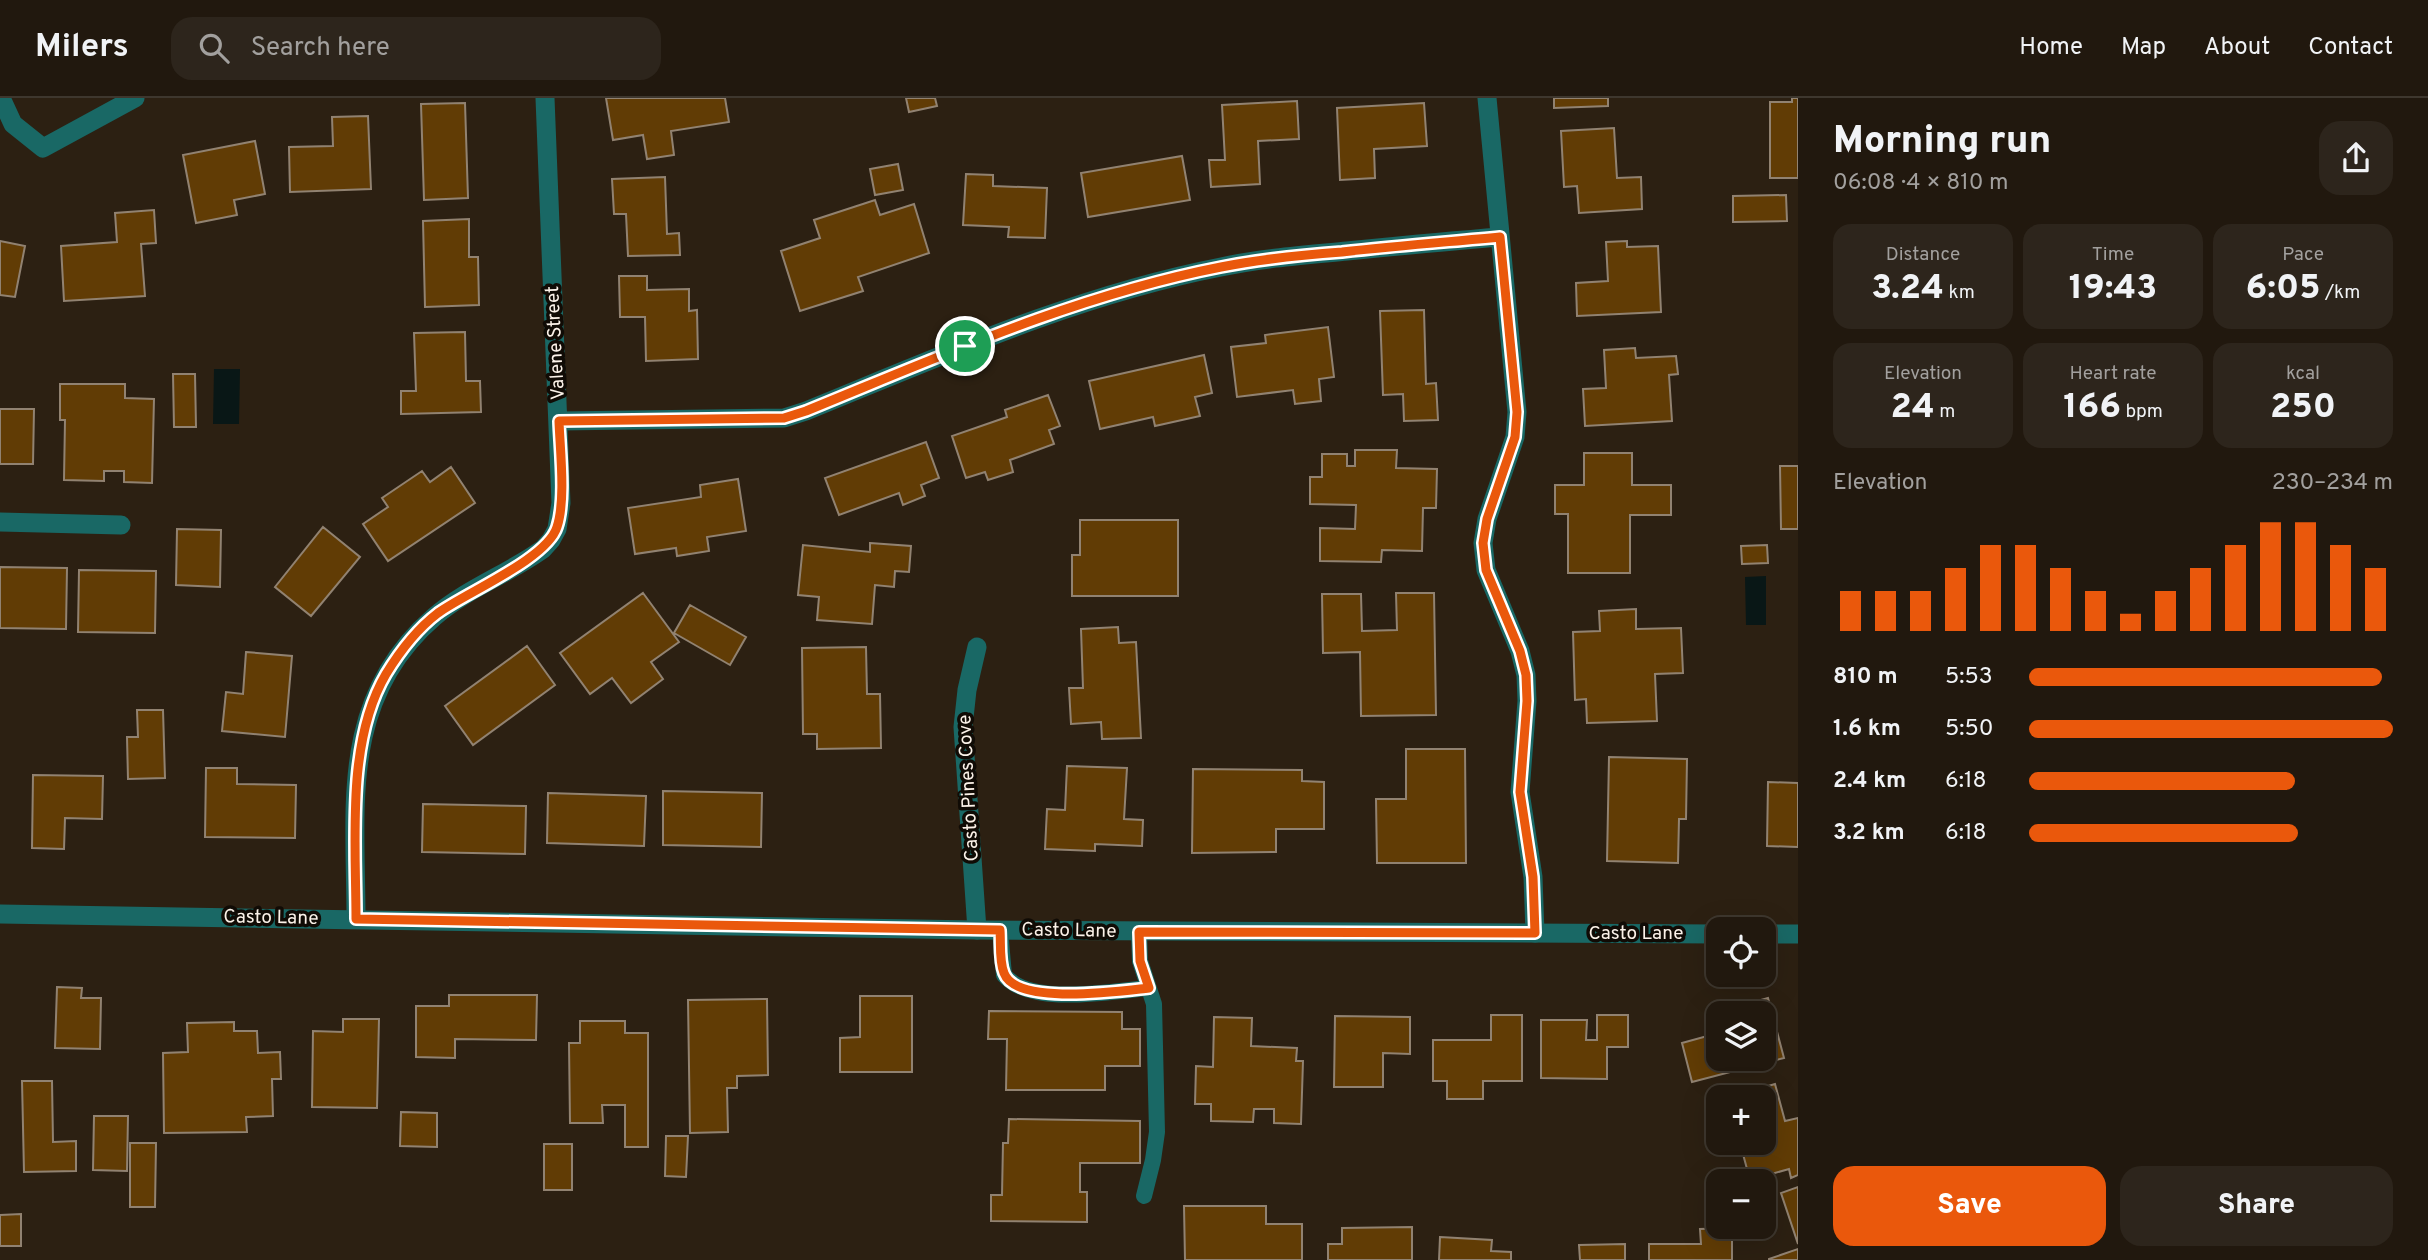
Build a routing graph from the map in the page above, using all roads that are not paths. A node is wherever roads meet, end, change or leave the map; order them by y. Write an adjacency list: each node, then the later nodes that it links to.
1 (1, 98): 2 (street)
2 (135, 98)
3 (545, 98): 6 (street, Valene Street)
4 (1487, 98): 5 (street)
5 (1500, 237): 6 (street); 15 (street)
6 (559, 421): 11 (street, Valene Street)
7 (0, 522): 8 (street)
8 (121, 524)
9 (977, 647): 12 (street, Casto Pines Cove)
10 (0, 914): 11 (street, Casto Lane)
11 (356, 919): 12 (street, Casto Lane)
12 (977, 930): 13 (street, Casto Lane)
13 (1000, 930): 14 (street, Casto Lane); 19 (lane)
14 (1139, 932): 15 (street, Casto Lane); 19 (lane)
15 (1535, 933): 16 (street, Casto Lane)
16 (1706, 934)
17 (1776, 934): 18 (street)
18 (1798, 934)
19 (1149, 988): 20 (lane)
20 (1144, 1196)

